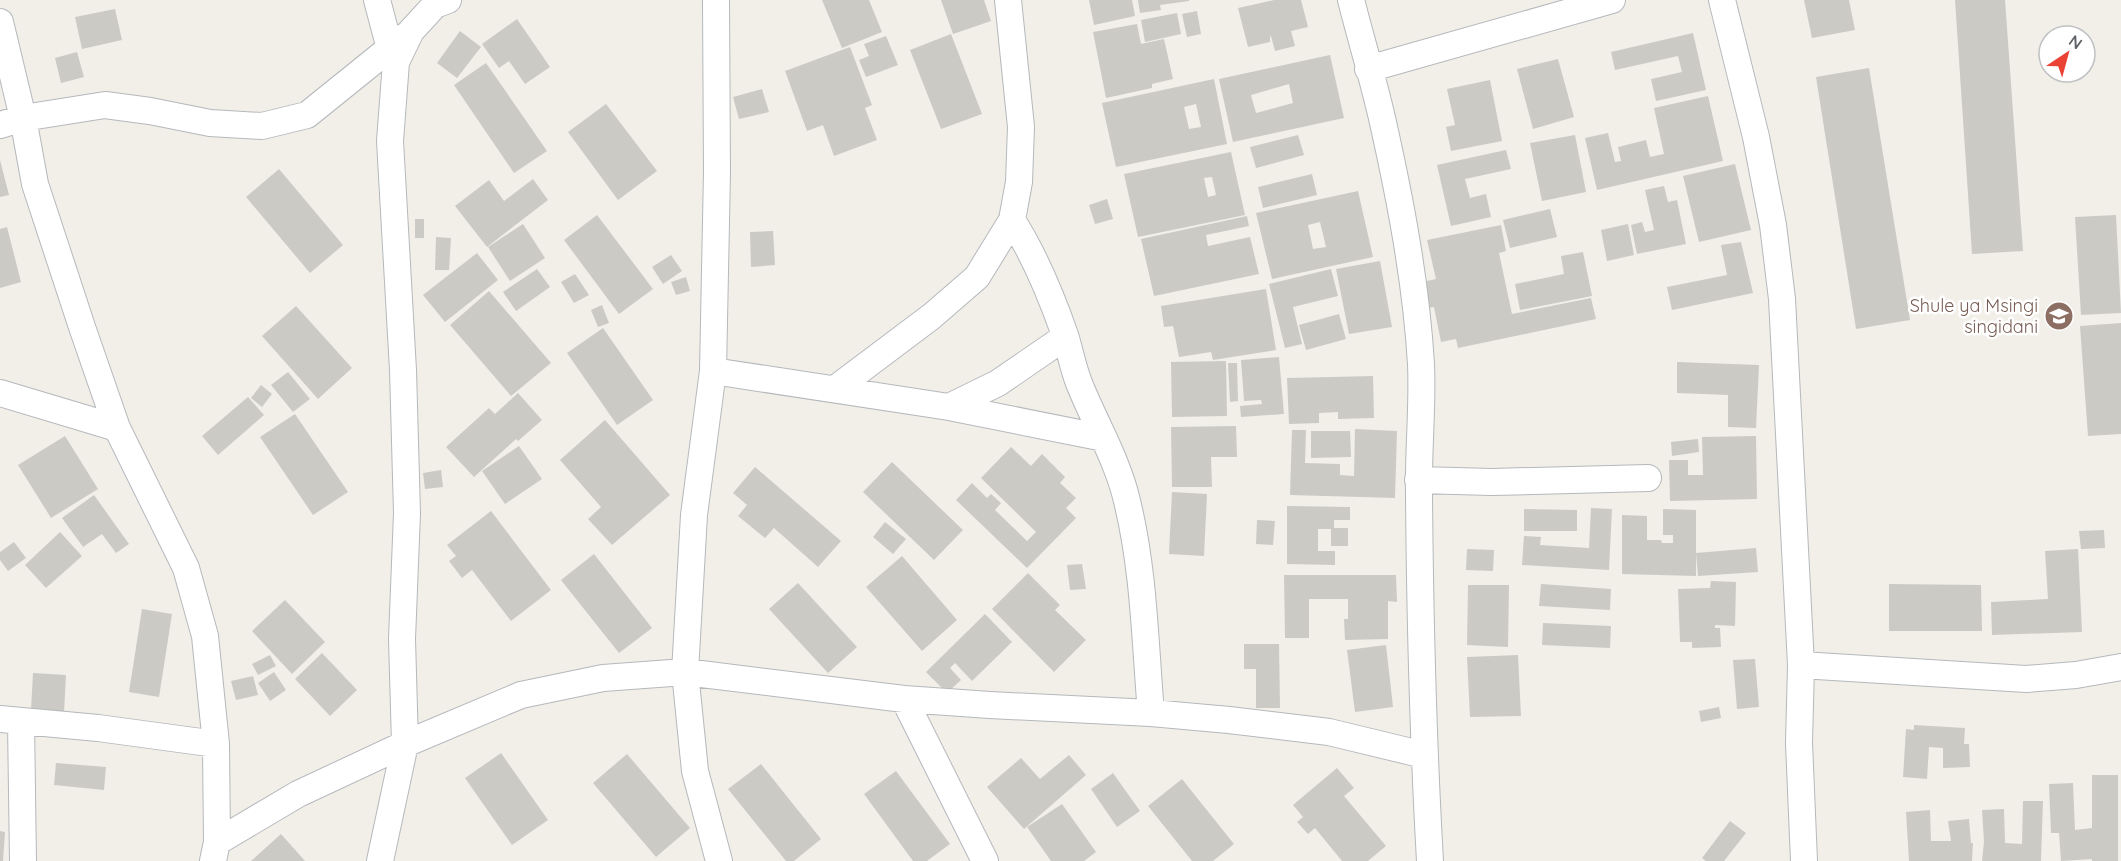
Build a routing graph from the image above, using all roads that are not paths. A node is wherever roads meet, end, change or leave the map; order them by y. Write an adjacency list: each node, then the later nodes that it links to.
1 (377, 0): 10 (street)
2 (447, 0): 9 (street)
3 (716, 0): 15 (street)
4 (1008, 0): 13 (street)
5 (1351, 0): 11 (street)
6 (1612, 0): 11 (street)
7 (1722, 0): 23 (street)
8 (0, 22): 12 (street)
9 (411, 31): 10 (street); 30 (street)
10 (390, 49): 12 (street)
11 (1368, 69): 22 (street)
12 (12, 122): 19 (street)
13 (1012, 220): 14 (street); 16 (street)
14 (1065, 336): 18 (street); 20 (street)
15 (713, 371): 16 (street); 25 (street)
16 (835, 389): 18 (street)
17 (0, 393): 19 (street)
18 (949, 407): 20 (street)
19 (117, 428): 29 (street)
20 (1104, 438): 27 (street)
21 (1648, 478): 22 (street)
22 (1418, 480): 31 (street)
23 (1802, 665): 24 (street); 38 (street)
24 (2121, 667)
25 (685, 672): 26 (street); 30 (street); 35 (street)
26 (904, 699): 27 (street); 36 (street)
27 (1151, 713): 31 (street)
28 (11, 720): 29 (street); 33 (street)
29 (216, 744): 32 (street)
30 (405, 744): 32 (street); 34 (street)
31 (1424, 755): 37 (street)
32 (215, 852)
33 (23, 861)
34 (380, 861)
35 (719, 861)
36 (985, 861)
37 (1430, 861)
38 (1804, 861)

